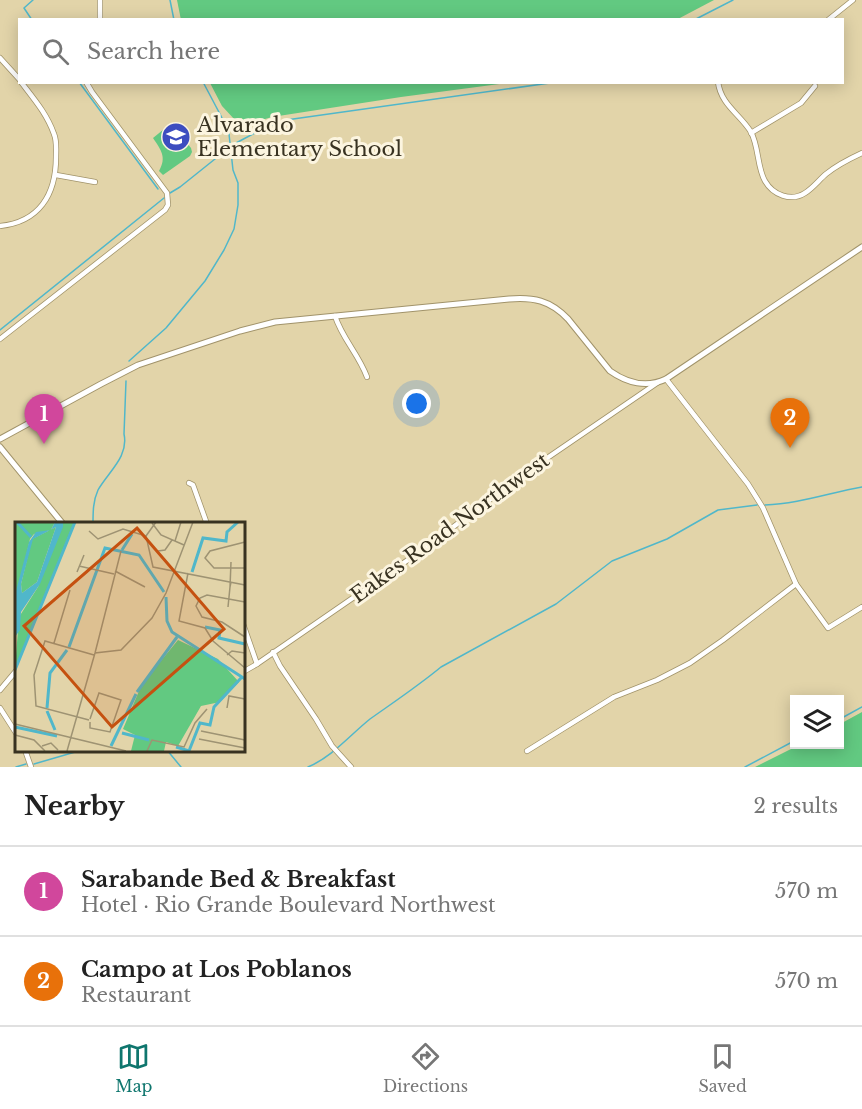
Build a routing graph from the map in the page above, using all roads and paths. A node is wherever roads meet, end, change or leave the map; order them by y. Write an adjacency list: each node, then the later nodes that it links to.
1 (100, 0): 3 (street)
2 (853, 0): 4 (street)
3 (100, 18)
4 (830, 18)
5 (0, 58): 6 (street)
6 (18, 79)
7 (22, 84): 13 (street)
8 (87, 84): 18 (street)
9 (718, 84): 11 (street)
10 (814, 86): 11 (street)
11 (751, 133): 12 (street)
12 (862, 153)
13 (56, 175): 14 (street); 15 (street)
14 (95, 182)
15 (0, 226)
16 (862, 247): 20 (street)
17 (335, 316): 19 (street); 21 (street); 22 (street)
18 (0, 339)
19 (366, 377)
20 (666, 379): 21 (street); 27 (street)
21 (657, 383): 30 (street, Eakes Road Northwest)
22 (0, 439)
23 (0, 447): 25 (street)
24 (189, 483): 26 (street)
25 (61, 522)
26 (206, 522)
27 (796, 584): 28 (street); 38 (street)
28 (862, 607)
29 (244, 627): 31 (street)
30 (273, 652): 31 (street, Eakes Road Northwest); 40 (street)
31 (257, 664): 32 (street, Eakes Road Northwest)
32 (244, 671)
33 (15, 672): 34 (street)
34 (0, 690)
35 (0, 708): 36 (street)
36 (15, 731)
37 (26, 752): 39 (street)
38 (527, 752)
39 (31, 767)
40 (351, 767)

